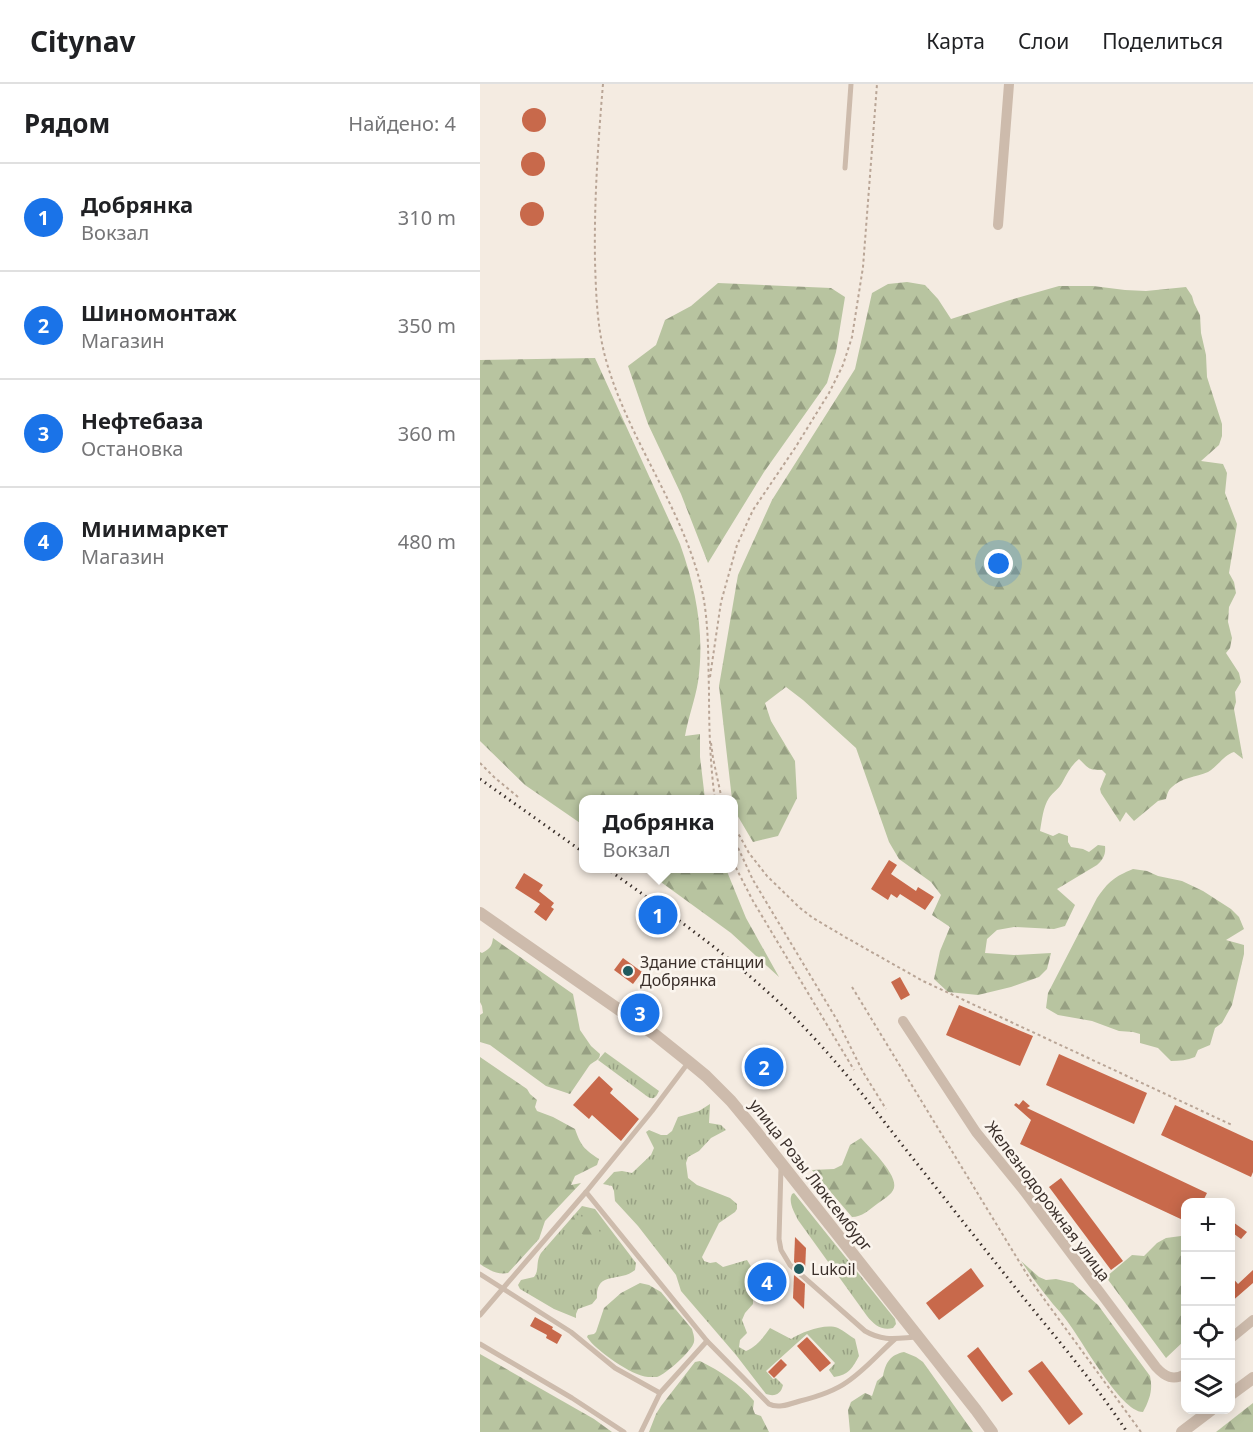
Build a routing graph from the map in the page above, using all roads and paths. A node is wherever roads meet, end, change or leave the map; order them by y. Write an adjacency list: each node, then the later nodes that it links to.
1 (603, 84): 7 (path)
2 (851, 84): 5 (lane)
3 (877, 84): 7 (path)
4 (1009, 84): 6 (street)
5 (845, 168)
6 (998, 225)
7 (709, 704): 8 (path)
8 (709, 720): 10 (path); 11 (path)
9 (480, 763): 12 (path)
10 (714, 795)
11 (722, 795)
12 (518, 797)
13 (738, 834): 22 (path)
14 (738, 848): 21 (path)
15 (738, 872): 20 (path)
16 (480, 913): 19 (street, улица Розы Люксембург)
17 (852, 987): 43 (path)
18 (903, 1021): 34 (street, Железнодорожная улица)
19 (689, 1062): 23 (street, улица Розы Люксембург); 24 (lane)
20 (854, 1070)
21 (886, 1109)
22 (1232, 1125)
23 (781, 1163): 30 (street, улица Розы Люксембург); 31 (lane)
24 (586, 1192): 26 (lane); 32 (lane)
25 (480, 1274): 26 (lane)
26 (503, 1287): 27 (lane); 37 (lane)
27 (480, 1315)
28 (1253, 1320): 29 (street)
29 (1235, 1335)
30 (918, 1337): 31 (lane); 42 (street, улица Розы Люксембург)
31 (895, 1339): 32 (lane)
32 (707, 1341): 37 (lane)
33 (480, 1344): 40 (lane)
34 (1181, 1377)
35 (1253, 1378): 36 (street)
36 (1235, 1391)
37 (660, 1393): 41 (lane)
38 (1206, 1414): 39 (street)
39 (1184, 1430)
40 (624, 1432)
41 (641, 1432)
42 (992, 1432)
43 (1141, 1432)

